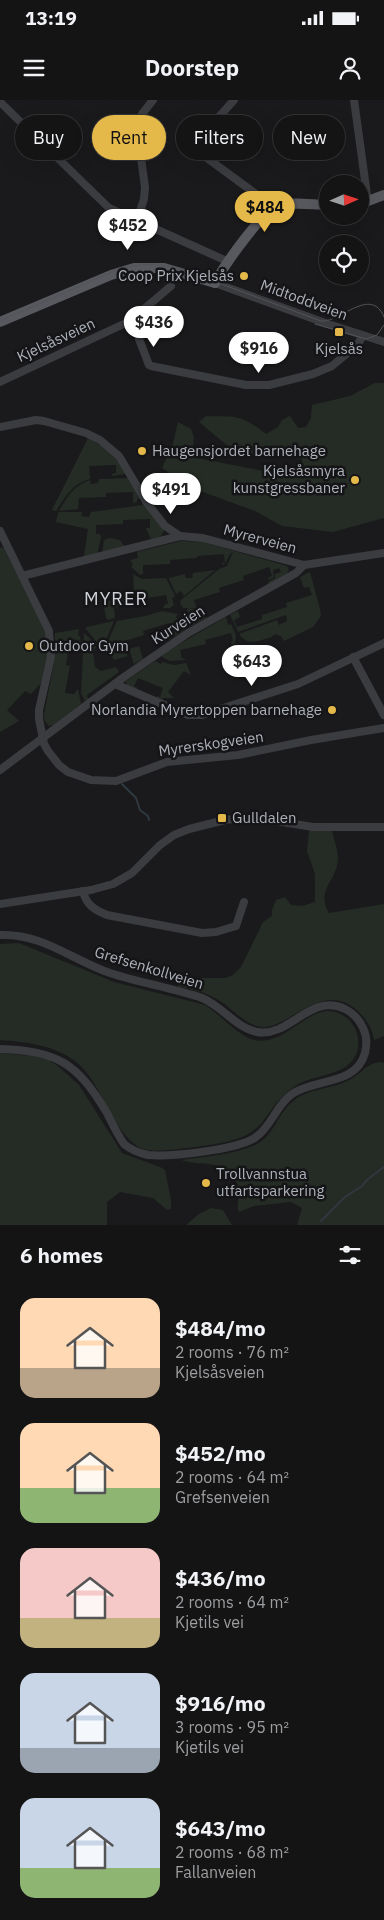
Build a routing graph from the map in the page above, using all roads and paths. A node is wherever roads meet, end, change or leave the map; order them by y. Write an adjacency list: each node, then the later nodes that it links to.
1 (153, 100): 10 (street)
2 (234, 100): 9 (street)
3 (354, 100): 5 (street)
4 (0, 102): 10 (street)
5 (361, 175)
6 (384, 195): 7 (main road)
7 (369, 201)
8 (319, 206): 9 (main road)
9 (273, 208): 11 (main road)
10 (137, 220): 11 (street)
11 (229, 262): 12 (main road)
12 (215, 283): 14 (main road); 15 (street, Midtoddveien)
13 (171, 286): 18 (street, Kjelsåsveien)
14 (0, 322)
15 (363, 336): 16 (street); 17 (street, Midtoddveien)
16 (139, 339)
17 (384, 342)
18 (0, 382)
19 (0, 427): 21 (street)
20 (0, 531): 24 (street, Myrerskogveien)
21 (180, 536): 23 (street, Myrerveien); 24 (street)
22 (384, 553): 23 (street, Myrerveien)
23 (304, 565): 27 (street, Kurveien)
24 (22, 576): 30 (street, Myrerskogveien)
25 (384, 643): 26 (street)
26 (353, 657): 27 (street); 28 (street)
27 (115, 684): 30 (street, Kurveien)
28 (384, 715)
29 (384, 728): 30 (street, Myrerskogveien)
30 (43, 738): 31 (street, Kurveien)
31 (0, 770)
32 (384, 827): 33 (street)
33 (83, 891): 34 (street); 35 (street)
34 (244, 902)
35 (0, 904)
36 (0, 935): 37 (street, Grefsenkollveien)
37 (0, 1049)

